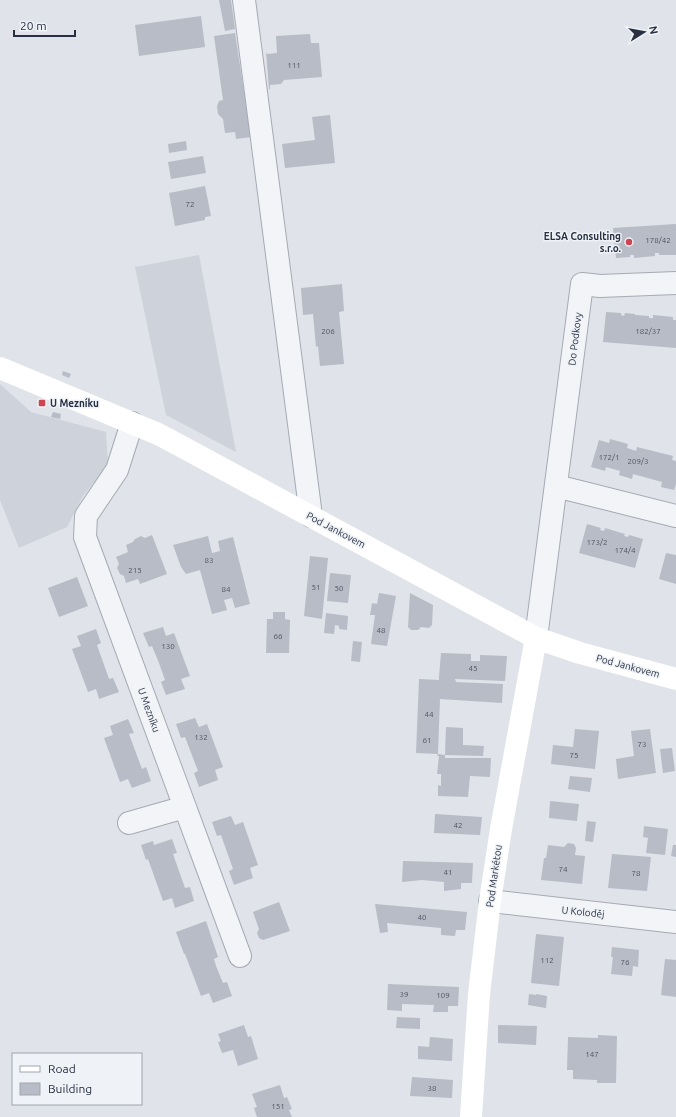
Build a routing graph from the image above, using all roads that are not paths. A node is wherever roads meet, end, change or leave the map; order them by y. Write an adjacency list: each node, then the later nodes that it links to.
1 (244, 0): 6 (street)
2 (676, 283): 5 (street, Do Podkovy)
3 (0, 368): 4 (street, Pod Jankovem)
4 (132, 423): 6 (street, Pod Jankovem); 10 (street, U Mezníku)
5 (556, 486): 7 (street); 8 (street, Do Podkovy)
6 (311, 516): 8 (street, Pod Jankovem)
7 (676, 516)
8 (536, 638): 9 (street, Pod Jankovem); 12 (street, Pod Markétou)
9 (676, 679)
10 (185, 807): 11 (street); 14 (street, U Mezníku)
11 (129, 823)
12 (490, 901): 13 (street, U Koloděj); 15 (street, Pod Markétou)
13 (676, 922)
14 (240, 956)
15 (471, 1117)

